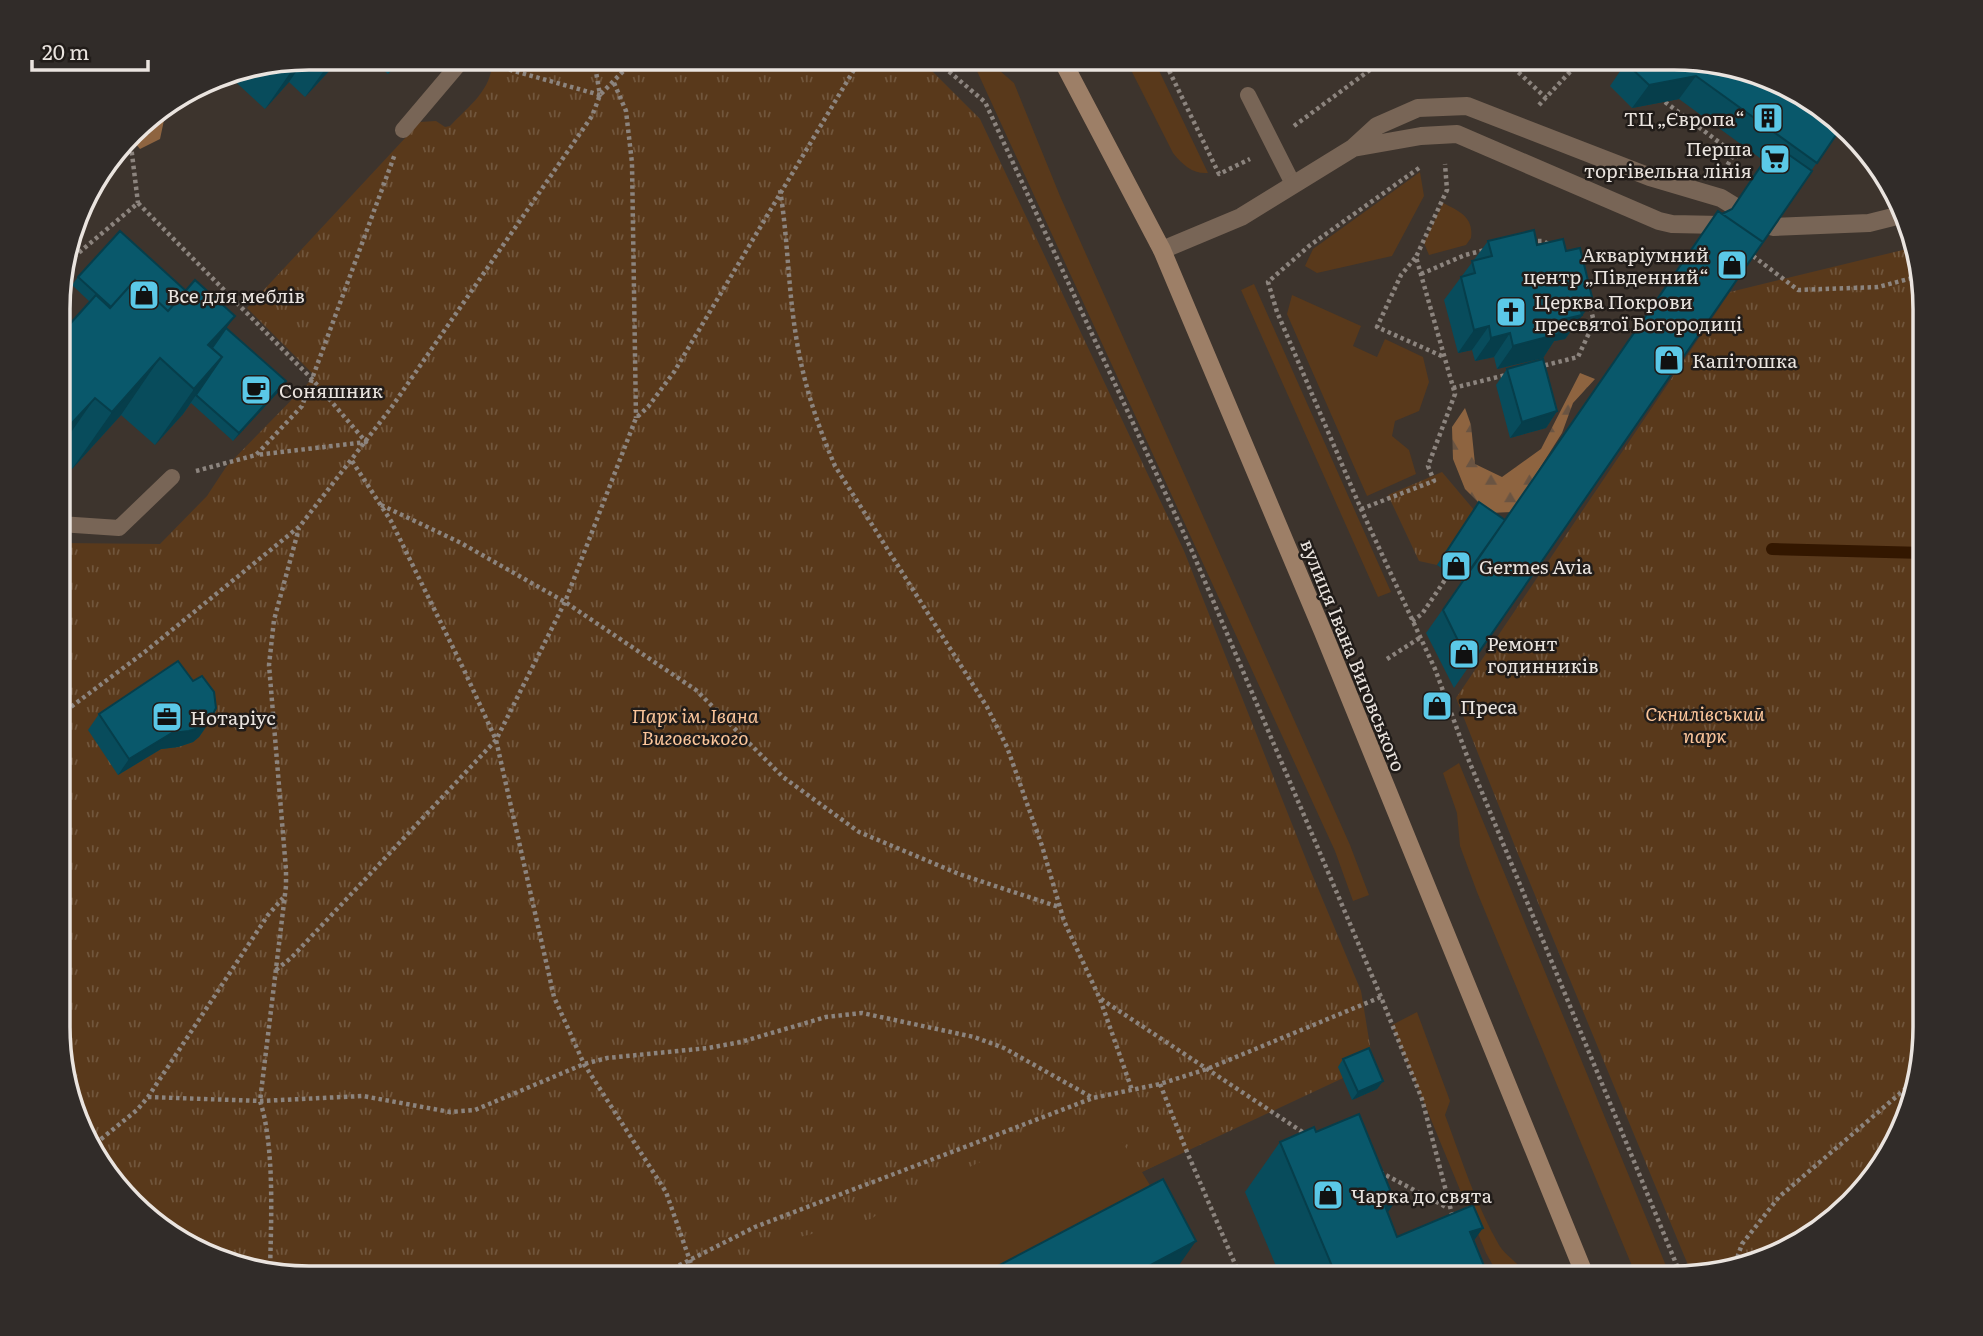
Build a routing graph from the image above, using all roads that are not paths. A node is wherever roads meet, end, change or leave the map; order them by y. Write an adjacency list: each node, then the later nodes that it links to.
1 (454, 70): 4 (lane)
2 (1067, 70): 11 (main road, вулиця Івана Виговського)
3 (1248, 94): 6 (lane)
4 (403, 130)
5 (1353, 148): 6 (street); 7 (street); 9 (street)
6 (1293, 184): 11 (street)
7 (1734, 206)
8 (1894, 217): 10 (street)
9 (1721, 225)
10 (1773, 227)
11 (1162, 250): 14 (main road, вулиця Івана Виговського)
12 (172, 477): 13 (lane)
13 (70, 525)
14 (1581, 1265)

